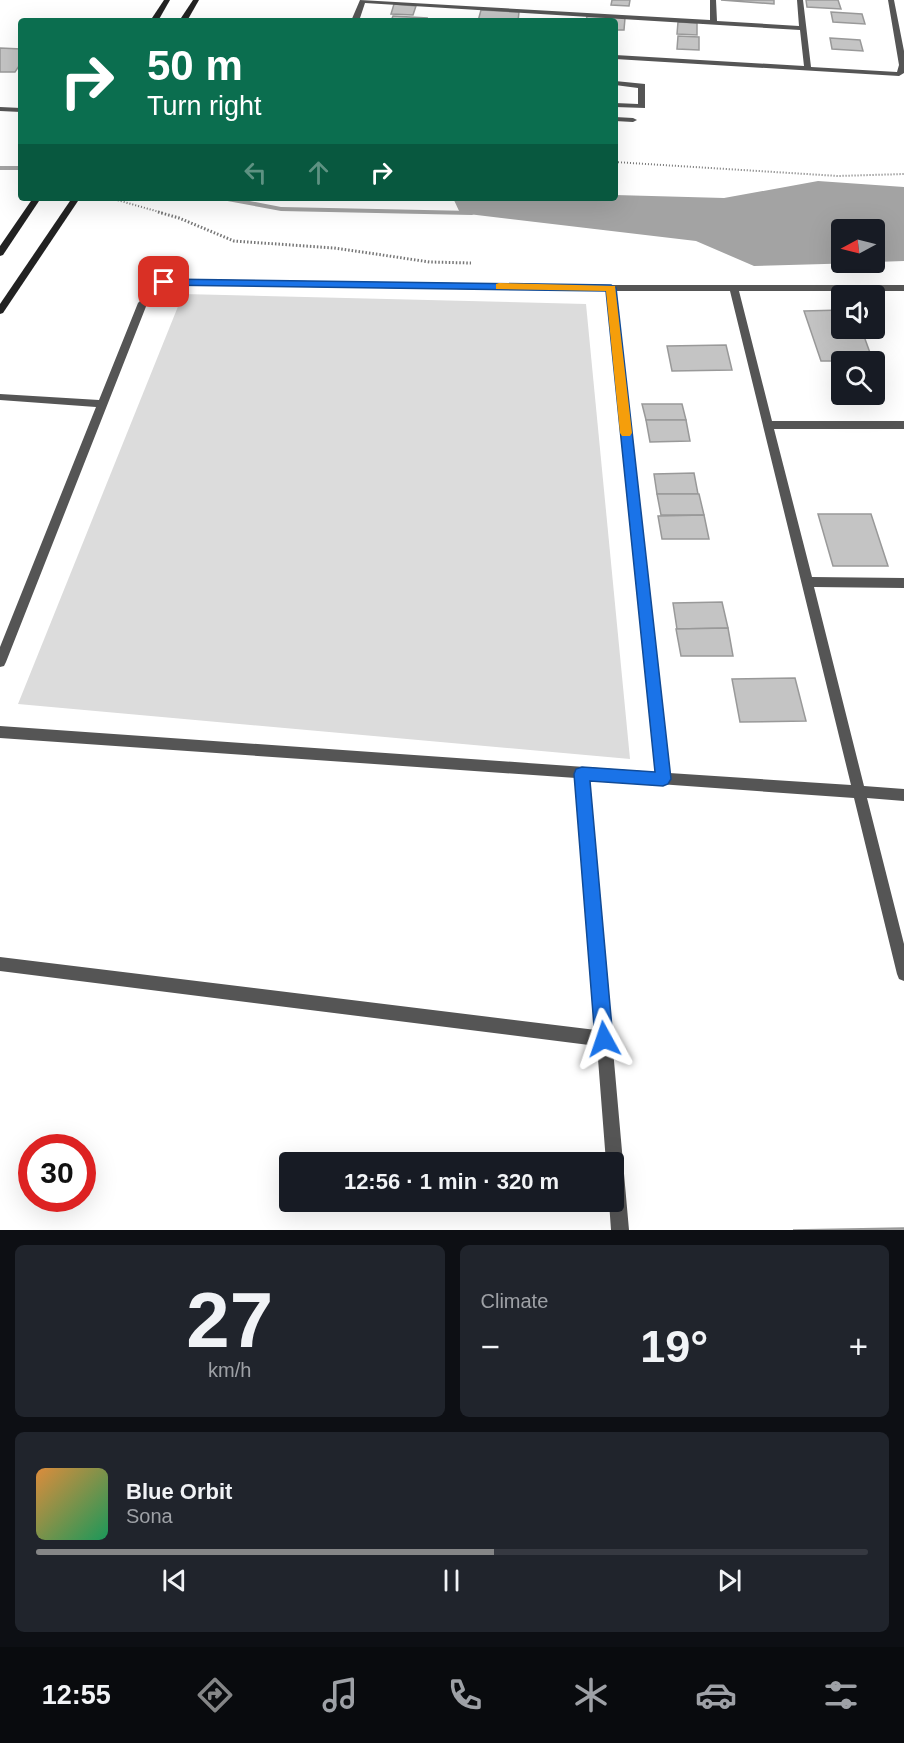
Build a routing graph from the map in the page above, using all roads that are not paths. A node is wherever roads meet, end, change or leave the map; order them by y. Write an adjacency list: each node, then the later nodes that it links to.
1 (167, 0): 9 (main road)
2 (196, 0): 10 (main road)
3 (363, 0): 11 (street); 12 (street)
4 (712, 0): 12 (street)
5 (800, 0): 13 (street)
6 (891, 0): 7 (street)
7 (894, 13): 8 (street); 14 (street)
8 (904, 14)
9 (156, 18)
10 (185, 18)
11 (355, 18)
12 (714, 22): 13 (street)
13 (803, 28): 16 (street)
14 (903, 55): 16 (street)
15 (618, 57): 16 (street)
16 (808, 69)
17 (618, 83): 18 (street)
18 (618, 105)
19 (0, 109): 20 (street)
20 (18, 110)
21 (618, 119): 22 (street)
22 (633, 120)
23 (35, 201): 25 (main road)
24 (74, 201): 29 (main road)
25 (0, 253)
26 (611, 288): 27 (street); 31 (street); 39 (street)
27 (734, 288): 28 (street); 32 (street)
28 (904, 288)
29 (0, 311)
30 (0, 397): 31 (street)
31 (103, 404): 36 (street)
32 (768, 425): 33 (street); 34 (street)
33 (904, 425)
34 (807, 582): 35 (street); 40 (street)
35 (904, 583)
36 (0, 662)
37 (0, 732): 38 (street)
38 (582, 774): 39 (street); 44 (street)
39 (663, 779): 40 (street)
40 (859, 792): 41 (street); 43 (street)
41 (904, 795)
42 (0, 964): 44 (street)
43 (904, 974)
44 (604, 1039): 45 (street)
45 (620, 1230)

